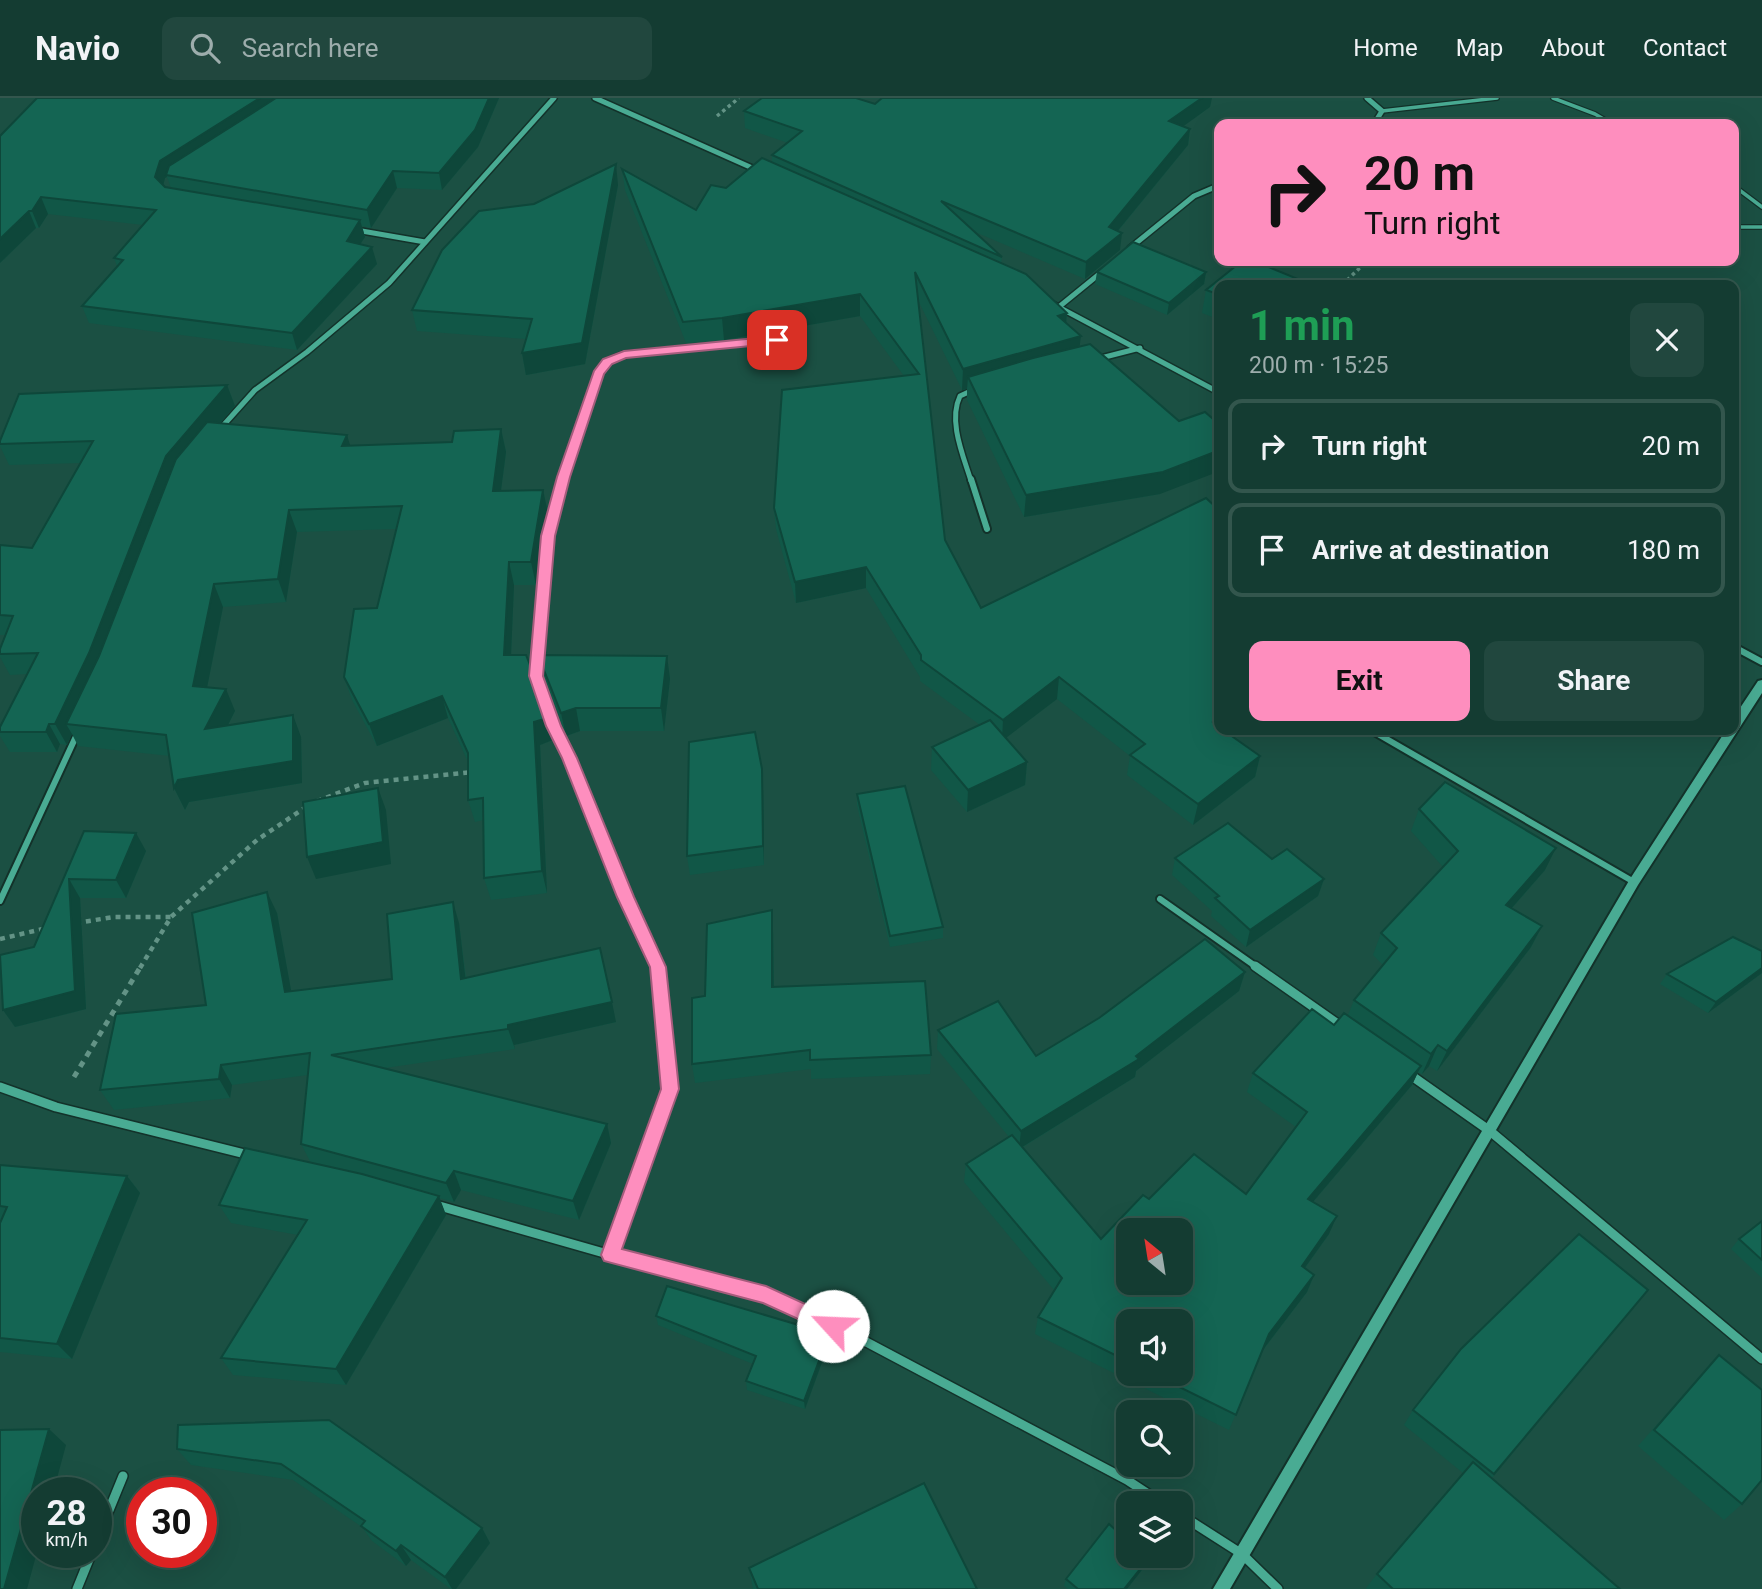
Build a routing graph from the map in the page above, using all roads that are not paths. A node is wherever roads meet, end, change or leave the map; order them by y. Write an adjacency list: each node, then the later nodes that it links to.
1 (554, 98): 16 (street)
2 (595, 98): 9 (street)
3 (1367, 98): 6 (street)
4 (1497, 98): 6 (lane)
5 (1553, 98): 8 (lane)
6 (1382, 111): 7 (street)
7 (1377, 119)
8 (1604, 119)
9 (765, 174)
10 (1214, 188): 17 (street)
11 (1739, 190): 12 (lane)
12 (1762, 207)
13 (1762, 227): 14 (lane)
14 (1739, 228)
15 (345, 229): 16 (street)
16 (425, 242): 26 (street)
17 (1122, 255)
18 (1112, 263): 20 (street)
19 (1042, 299): 20 (street)
20 (1060, 306): 22 (street)
21 (777, 340): 44 (street)
22 (1140, 348): 23 (street); 25 (street)
23 (1091, 360)
24 (985, 387): 27 (street)
25 (1214, 390)
26 (211, 438)
27 (987, 529)
28 (1739, 650): 29 (street)
29 (1762, 662)
30 (1762, 684): 31 (street)
31 (1739, 719)
32 (84, 720): 37 (street)
33 (1380, 735): 35 (street)
34 (1728, 735): 35 (street)
35 (1634, 882): 41 (street)
36 (1160, 899): 38 (street)
37 (0, 901)
38 (1354, 1035)
39 (1399, 1067): 41 (street)
40 (0, 1087): 42 (street)
41 (1490, 1131): 45 (street); 50 (street)
42 (254, 1157)
43 (426, 1202): 44 (street)
44 (611, 1255): 47 (street)
45 (1762, 1359)
46 (123, 1476): 48 (street)
47 (1144, 1491)
48 (112, 1503)
49 (1193, 1523): 50 (street)
50 (1242, 1554): 53 (street); 54 (street)
51 (86, 1568): 52 (street)
52 (77, 1589)
53 (1221, 1589)
54 (1278, 1589)

